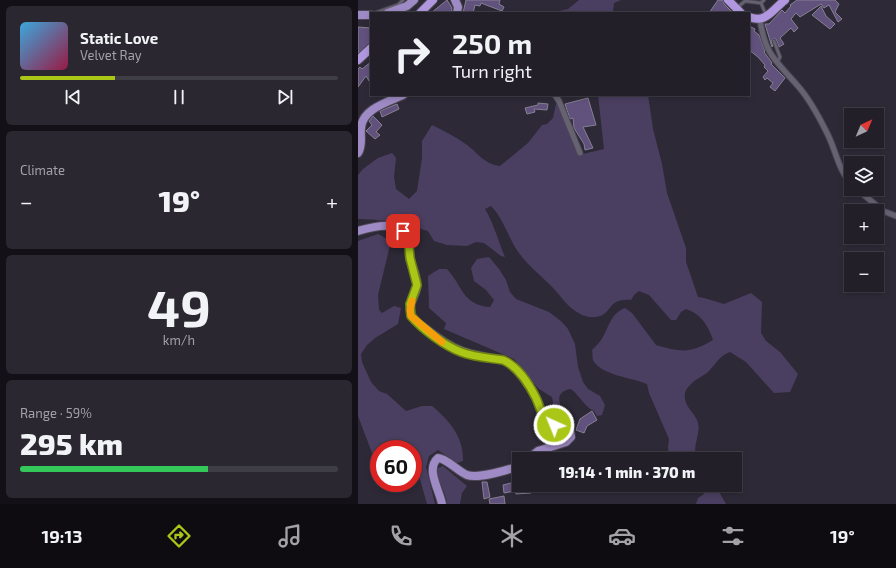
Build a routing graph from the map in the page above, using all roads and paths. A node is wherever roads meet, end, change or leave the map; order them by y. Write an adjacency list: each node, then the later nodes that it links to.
1 (403, 0): 10 (lane)
2 (414, 0): 11 (main road)
3 (433, 0): 12 (highway)
4 (455, 0): 13 (main road)
5 (728, 0): 9 (highway)
6 (764, 0): 8 (lane)
7 (785, 0): 17 (highway)
8 (761, 3): 9 (lane); 17 (lane)
9 (738, 11)
10 (378, 12)
11 (391, 12)
12 (421, 12)
13 (457, 12)
14 (358, 15): 15 (main road)
15 (370, 15)
16 (750, 17): 17 (highway)
17 (763, 18): 21 (street)
18 (774, 41): 21 (lane)
19 (370, 49): 20 (highway)
20 (358, 60)
21 (777, 64): 26 (street)
22 (401, 96): 24 (main road)
23 (556, 96): 25 (street)
24 (358, 153)
25 (580, 153)
26 (844, 174)
27 (866, 196): 28 (street)
28 (896, 216)
29 (358, 231): 30 (main road)
30 (537, 452)
31 (512, 468): 32 (main road)
32 (442, 504)

